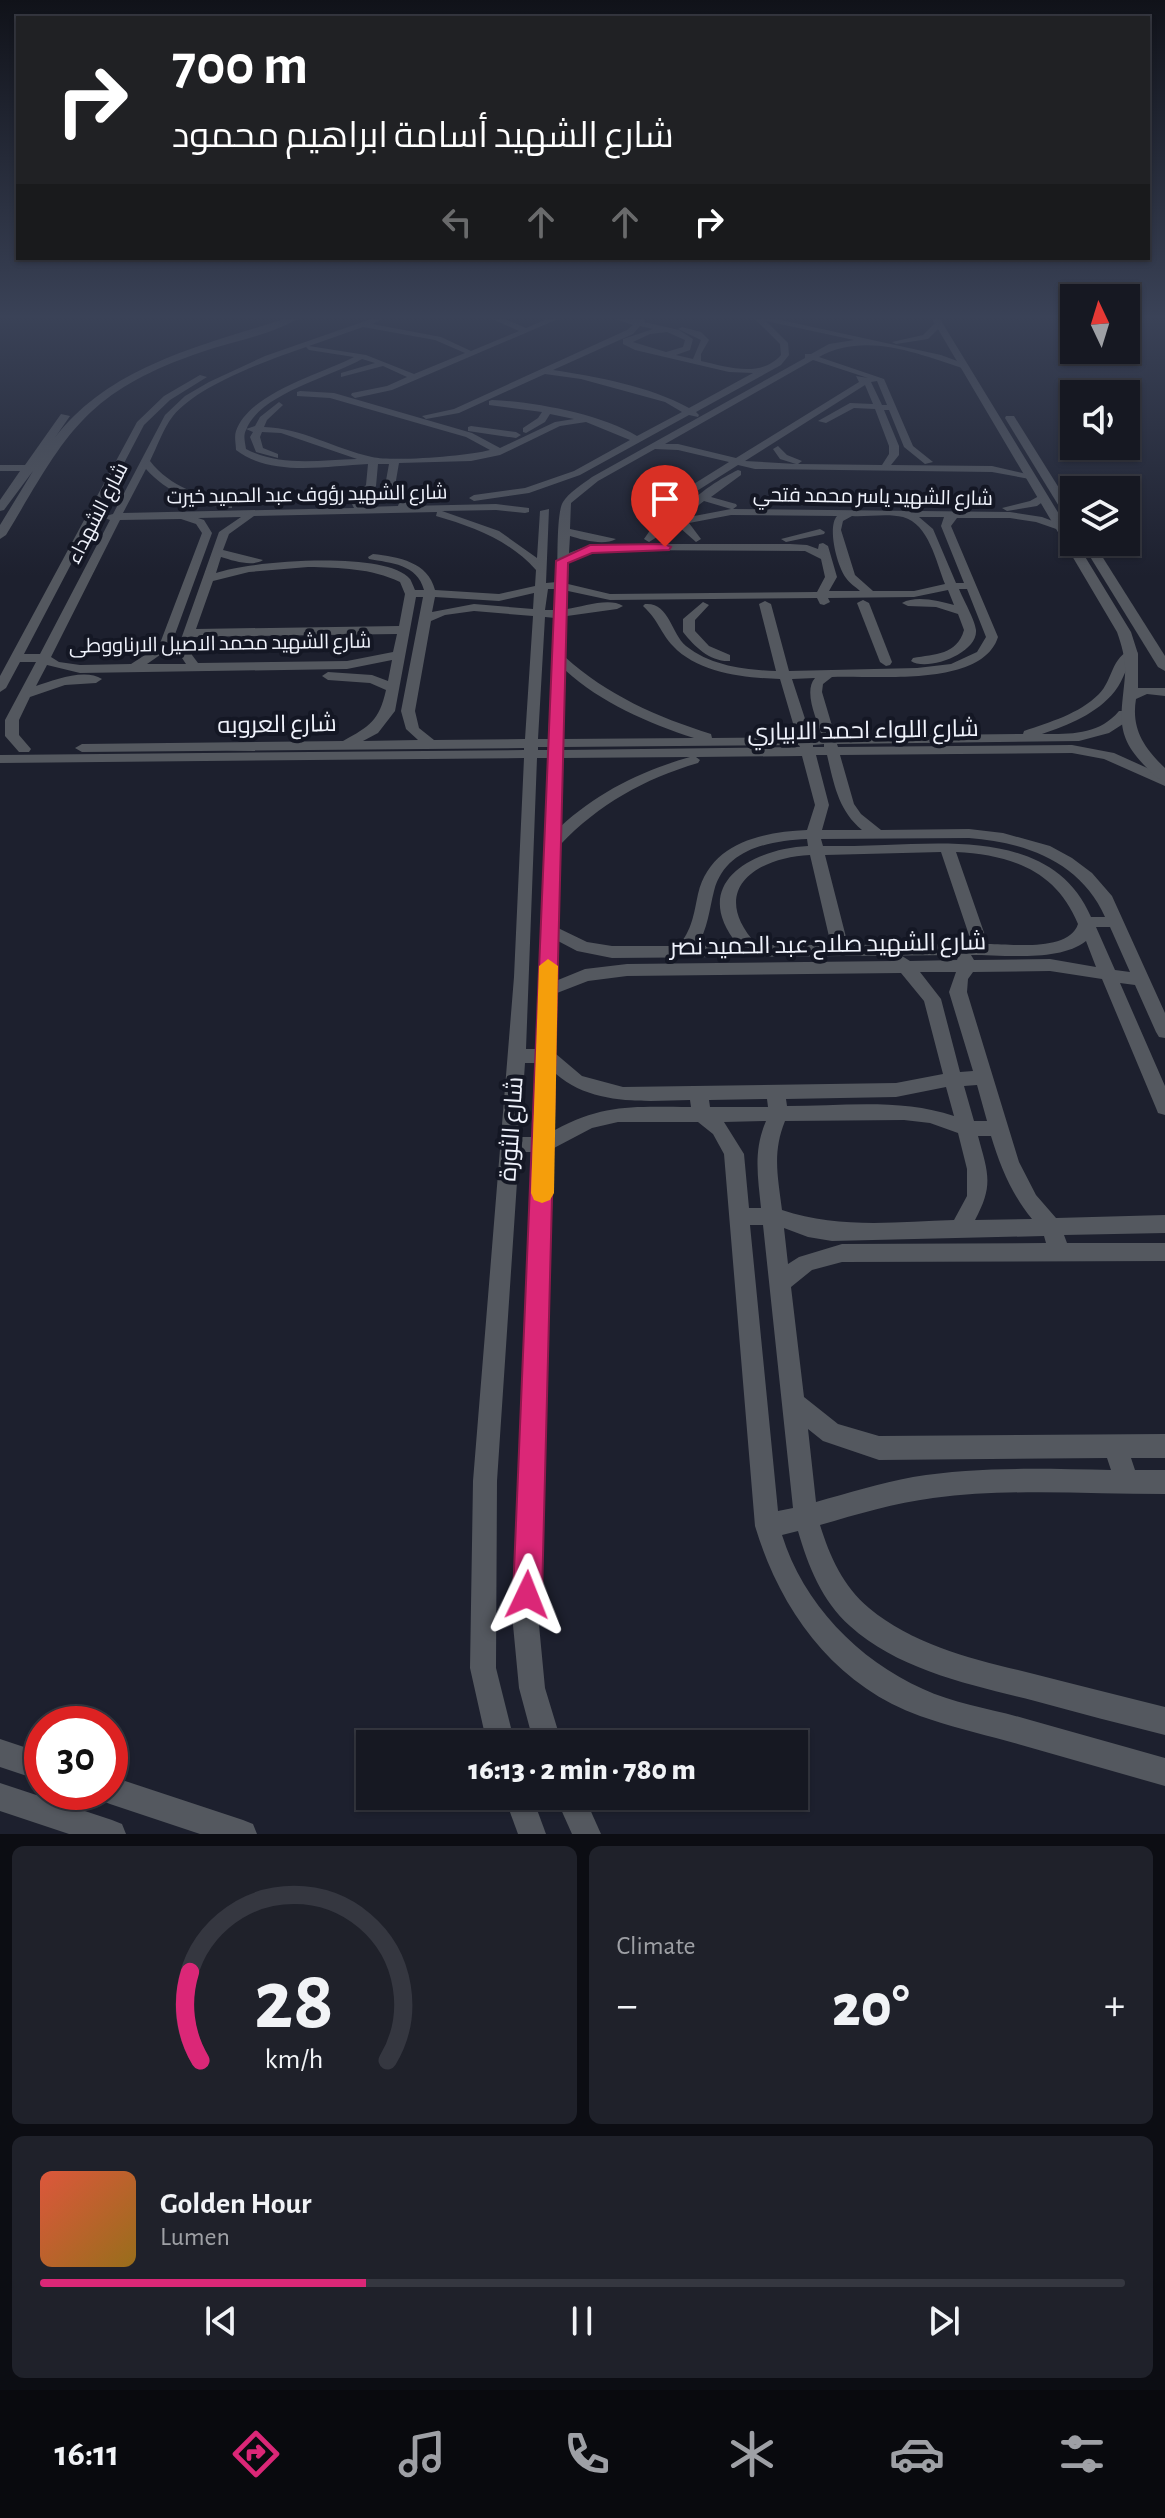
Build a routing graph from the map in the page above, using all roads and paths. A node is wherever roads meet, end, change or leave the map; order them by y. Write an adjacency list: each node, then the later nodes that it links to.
1 (78, 405): 51 (street)
2 (94, 405): 50 (street)
3 (158, 405): 88 (street, شارع الشهداء)
4 (181, 405): 59 (street, شارع الشهداء)
5 (265, 405): 23 (street)
6 (282, 405): 25 (street)
7 (359, 405): 46 (street)
8 (401, 405): 29 (street)
9 (468, 405): 26 (street)
10 (488, 405): 28 (street)
11 (519, 405): 24 (street)
12 (558, 405): 34 (street)
13 (688, 405): 27 (street)
14 (703, 405): 27 (street)
15 (728, 405): 30 (street)
16 (830, 405): 60 (street)
17 (853, 405): 21 (street); 49 (street)
18 (891, 405): 22 (street)
19 (988, 405): 57 (street)
20 (997, 405): 74 (street)
21 (878, 407): 22 (street); 53 (street)
22 (893, 408): 54 (street)
23 (255, 411): 25 (street); 37 (street)
24 (547, 411): 32 (street); 36 (street)
25 (269, 412): 31 (street); 38 (street)
26 (452, 412): 28 (street); 29 (street)
27 (687, 413): 30 (street); 35 (street)
28 (465, 415): 33 (street)
29 (426, 416): 33 (street)
30 (704, 418): 41 (street)
31 (279, 420): 39 (street); 58 (street)
32 (582, 421): 40 (street); 42 (street)
33 (459, 426): 43 (street)
34 (639, 427): 35 (street); 42 (street)
35 (662, 427): 45 (street)
36 (529, 428): 40 (street); 44 (street)
37 (241, 429): 38 (street); 63 (street)
38 (257, 429): 39 (street); 55 (street)
39 (270, 429): 48 (street)
40 (543, 431): 52 (street)
41 (679, 432): 47 (street); 60 (street)
42 (626, 433): 45 (street)
43 (497, 435): 44 (street); 46 (street)
44 (516, 435): 46 (street)
45 (637, 440): 71 (street)
46 (486, 444): 52 (street); 58 (street)
47 (653, 446): 60 (street); 75 (street)
48 (339, 449): 55 (street); 56 (street)
49 (778, 449): 60 (street); 61 (street)
50 (54, 451): 51 (street); 69 (street)
51 (37, 452): 68 (street)
52 (500, 452): 58 (street)
53 (895, 453): 54 (street); 64 (street)
54 (914, 453): 62 (street)
55 (321, 457): 56 (street)
56 (364, 457): 58 (street); 63 (street)
57 (1020, 458): 65 (street); 70 (street)
58 (392, 459): 63 (street); 77 (street)
59 (144, 460): 76 (street); 85 (street, شارع الشهداء)
60 (747, 461): 61 (street); 64 (street); 72 (street); 100 (street)
61 (797, 461): 64 (street)
62 (928, 462): 64 (street); 65 (street)
63 (374, 463): 78 (street)
64 (886, 465): 65 (street)
65 (1003, 466): 70 (street)
66 (0, 468): 68 (street)
67 (0, 475): 68 (street)
68 (21, 476): 69 (street); 69 (street); 79 (street)
69 (38, 476): 103 (street)
70 (1032, 478): 73 (street)
71 (526, 491): 75 (street); 77 (street, شارع الشهيد رؤوف عبد الحميد خيرت); 82 (street)
72 (703, 496): 80 (street, شارع الشهيد ياسر محمد فتحي); 100 (street)
73 (1043, 498): 84 (street, شارع الشهيد ياسر محمد فتحي); 98 (street)
74 (1060, 500)
75 (567, 503): 83 (street); 101 (street, شارع الثورة)
76 (228, 506): 78 (street, شارع الشهيد رؤوف عبد الحميد خيرت); 85 (street, شارع الشهيد رؤوف عبد الحميد خيرت)
77 (402, 506): 78 (street, شارع الشهيد رؤوف عبد الحميد خيرت); 81 (street, شارع الشهيد رؤوف عبد الحميد خيرت)
78 (358, 507): 89 (street, شارع الشهيد رؤوف عبد الحميد خيرت)
79 (0, 508)
80 (721, 508): 84 (street, شارع الشهيد ياسر محمد فتحي); 86 (street, شارع الشهيد ياسر محمد فتحي); 100 (street, شارع الشهيد ياسر محمد فتحي)
81 (415, 510): 82 (street, شارع الشهيد رؤوف عبد الحميد خيرت); 115 (street)
82 (525, 510): 83 (street, شارع الشهيد رؤوف عبد الحميد خيرت)
83 (545, 511): 115 (street, شارع الثورة)
84 (1027, 511): 92 (street, شارع الشهيد ياسر محمد فتحي); 99 (street, شارع الشهيد ياسر محمد فتحي)
85 (117, 513): 88 (street, شارع الشهيد رؤوف عبد الحميد خيرت); 91 (street, شارع الشهيد رؤوف عبد الحميد خيرت); 146 (street, شارع الشهداء)
86 (797, 513): 87 (street, شارع الشهيد ياسر محمد فتحي); 94 (street)
87 (850, 513): 90 (street, شارع الشهيد ياسر محمد فتحي); 93 (street)
88 (91, 514): 145 (street, شارع الشهداء)
89 (256, 514): 91 (street, شارع الشهيد رؤوف عبد الحميد خيرت); 95 (street)
90 (904, 514): 92 (street, شارع الشهيد ياسر محمد فتحي); 96 (street)
91 (180, 515): 97 (street)
92 (952, 518): 96 (street); 122 (street)
93 (838, 520): 94 (street); 117 (street)
94 (813, 521): 102 (street)
95 (236, 522): 97 (street); 109 (street)
96 (923, 523): 121 (street)
97 (202, 524): 143 (street)
98 (1060, 525)
99 (1060, 527)
100 (674, 529): 105 (street); 106 (street)
101 (563, 530): 104 (street); 113 (street, شارع الثورة)
102 (820, 532): 107 (street); 112 (street)
103 (0, 535)
104 (584, 537): 105 (street); 108 (street)
105 (649, 539): 106 (street)
106 (696, 539): 107 (street)
107 (805, 543): 108 (street); 112 (street)
108 (590, 549): 113 (street)
109 (218, 552): 114 (street); 116 (street)
110 (1079, 556): 141 (street)
111 (1096, 556): 151 (street)
112 (826, 557): 118 (street)
113 (562, 561): 120 (street, شارع الثورة)
114 (237, 564): 116 (street); 124 (street); 125 (street)
115 (541, 569): 119 (street, شارع الثورة)
116 (208, 579): 140 (street)
117 (853, 582): 118 (street); 128 (street)
118 (830, 583): 127 (street)
119 (540, 586): 120 (street); 124 (street); 134 (street, شارع الثورة)
120 (561, 586): 126 (street); 135 (street, شارع الثورة)
121 (953, 586): 122 (street); 123 (street); 136 (street)
122 (973, 586): 138 (street)
123 (935, 591): 128 (street); 130 (street)
124 (430, 592): 125 (street); 137 (street)
125 (411, 594): 139 (street)
126 (585, 594): 127 (street); 133 (street)
127 (823, 599): 128 (street); 129 (street)
128 (867, 599): 130 (street); 149 (street)
129 (765, 604): 131 (street); 154 (street)
130 (937, 604): 136 (street)
131 (703, 605): 132 (street); 154 (street)
132 (649, 606): 133 (street); 154 (street)
133 (587, 609): 135 (street)
134 (538, 614): 135 (street); 137 (street); 175 (street, شارع الثورة)
135 (560, 614): 144 (street, شارع الثورة)
136 (965, 615): 138 (street); 149 (street)
137 (425, 619): 166 (street)
138 (987, 619): 150 (street)
139 (404, 630): 140 (street); 142 (street)
140 (189, 633): 147 (street)
141 (1132, 653): 162 (street); 167 (street)
142 (399, 655): 148 (street, شارع الشهيد محمد الاصيل الارناووطى); 159 (street)
143 (154, 657): 147 (street); 153 (street)
144 (558, 657): 172 (street); 176 (street, شارع الثورة)
145 (16, 658): 146 (street); 158 (street, شارع الشهداء)
146 (44, 658): 152 (street, شارع الشهيد محمد الاصيل الارناووطى); 161 (street, شارع الشهداء)
147 (190, 661): 148 (street, شارع الشهيد محمد الاصيل الارناووطى); 153 (street, شارع الشهيد محمد الاصيل الارناووطى)
148 (374, 662): 156 (street)
149 (886, 662): 150 (street)
150 (861, 667): 154 (street); 155 (street)
151 (1165, 667)
152 (71, 668): 153 (street, شارع الشهيد محمد الاصيل الارناووطى); 157 (street)
153 (130, 668)
154 (780, 669): 155 (street); 170 (street)
155 (830, 673): 171 (street)
156 (372, 679): 157 (street, شارع الشهيد محمد الاصيل الارناووطى); 159 (street, شارع الشهيد محمد الاصيل الارناووطى)
157 (63, 681): 161 (street, شارع الشهيد محمد الاصيل الارناووطى)
158 (0, 688)
159 (392, 688): 164 (street)
160 (1165, 692): 162 (street)
161 (24, 695): 165 (street, شارع الشهداء)
162 (1128, 697): 163 (street)
163 (1124, 714): 167 (street, شارع اللواء احمد الابياري); 179 (street)
164 (373, 730): 166 (street); 168 (street)
165 (6, 732): 174 (street, شارع الشهداء)
166 (415, 732): 169 (street)
167 (1011, 739): 171 (street, شارع اللواء احمد الابياري)
168 (343, 745): 169 (street, شارع العروبه); 177 (street, شارع العروبه)
169 (431, 745): 175 (street, شارع العروبه)
170 (807, 747): 171 (street, شارع اللواء احمد الابياري); 172 (street, شارع اللواء احمد الابياري); 182 (street)
171 (831, 747): 179 (street, شارع اللواء احمد الابياري); 180 (street)
172 (719, 748): 176 (street, شارع اللواء احمد الابياري); 183 (street)
173 (0, 749): 174 (street, شارع العروبه)
174 (24, 749): 177 (street, شارع العروبه)
175 (530, 750): 176 (street, شارع العروبه); 177 (street, شارع العروبه); 199 (street, شارع الثورة)
176 (555, 750): 183 (street, شارع الثورة)
177 (227, 753): 178 (street, شارع العروبه)
178 (0, 759)
179 (1165, 780)
180 (877, 835): 181 (street); 182 (street)
181 (963, 842): 184 (street); 185 (street); 186 (street)
182 (816, 843): 184 (street); 189 (street); 190 (street); 191 (street)
183 (552, 844): 187 (street, شارع الثورة)
184 (947, 849): 188 (street)
185 (1087, 922): 186 (street); 188 (street, شارع الشهيد صلاح عبد الحميد نصر); 195 (street)
186 (1116, 922): 196 (street)
187 (549, 930): 191 (street, شارع الشهيد صلاح عبد الحميد نصر); 197 (street, شارع الثورة)
188 (982, 950): 193 (street, شارع الشهيد صلاح عبد الحميد نصر)
189 (753, 951): 191 (street, شارع الشهيد صلاح عبد الحميد نصر); 194 (street, شارع الشهيد صلاح عبد الحميد نصر)
190 (841, 951): 192 (street, شارع الشهيد صلاح عبد الحميد نصر); 194 (street, شارع الشهيد صلاح عبد الحميد نصر)
191 (682, 952)
192 (901, 958): 193 (street, شارع الشهيد صلاح عبد الحميد نصر); 194 (street, شارع الشهيد صلاح عبد الحميد نصر); 202 (street)
193 (965, 958): 195 (street, شارع الشهيد صلاح عبد الحميد نصر); 201 (street)
194 (798, 959): 197 (street, شارع الشهيد صلاح عبد الحميد نصر)
195 (1111, 978): 196 (street, شارع الشهيد صلاح عبد الحميد نصر); 205 (street)
196 (1141, 979): 198 (street)
197 (547, 991): 200 (street, شارع الثورة)
198 (1165, 1032)
199 (516, 1056): 200 (street); 209 (street, شارع الثورة)
200 (546, 1056): 204 (street); 208 (street, شارع الثورة)
201 (984, 1078): 202 (street); 207 (street)
202 (953, 1079): 203 (street); 206 (street)
203 (777, 1103): 204 (street); 206 (street); 210 (street)
204 (700, 1104): 208 (street); 211 (street)
205 (1165, 1108)
206 (966, 1128): 207 (street); 214 (street)
207 (999, 1129): 213 (street)
208 (545, 1144): 209 (street); 227 (street, شارع الثورة)
209 (510, 1145): 226 (street, شارع الثورة)
210 (773, 1216): 211 (street); 214 (street); 217 (street)
211 (740, 1217): 224 (street)
212 (1165, 1224): 213 (street)
213 (1050, 1225): 214 (street); 216 (street)
214 (961, 1227)
215 (1165, 1252): 216 (street)
216 (1060, 1253): 217 (street)
217 (778, 1284): 218 (street)
218 (792, 1402): 219 (street); 223 (street)
219 (1115, 1446): 220 (street); 221 (street)
220 (1165, 1446)
221 (1127, 1482): 222 (street); 223 (street)
222 (1165, 1482)
223 (806, 1518): 224 (street); 225 (street)
224 (767, 1526): 230 (street)
225 (1165, 1721)
226 (498, 1730)
227 (544, 1730)
228 (0, 1753): 229 (street)
229 (24, 1761)
230 (1165, 1772)
231 (128, 1796): 236 (street)
232 (0, 1797): 235 (street)
233 (523, 1810): 237 (street)
234 (576, 1810): 238 (street)
235 (112, 1834)
236 (243, 1834)
237 (532, 1834)
238 (587, 1834)

